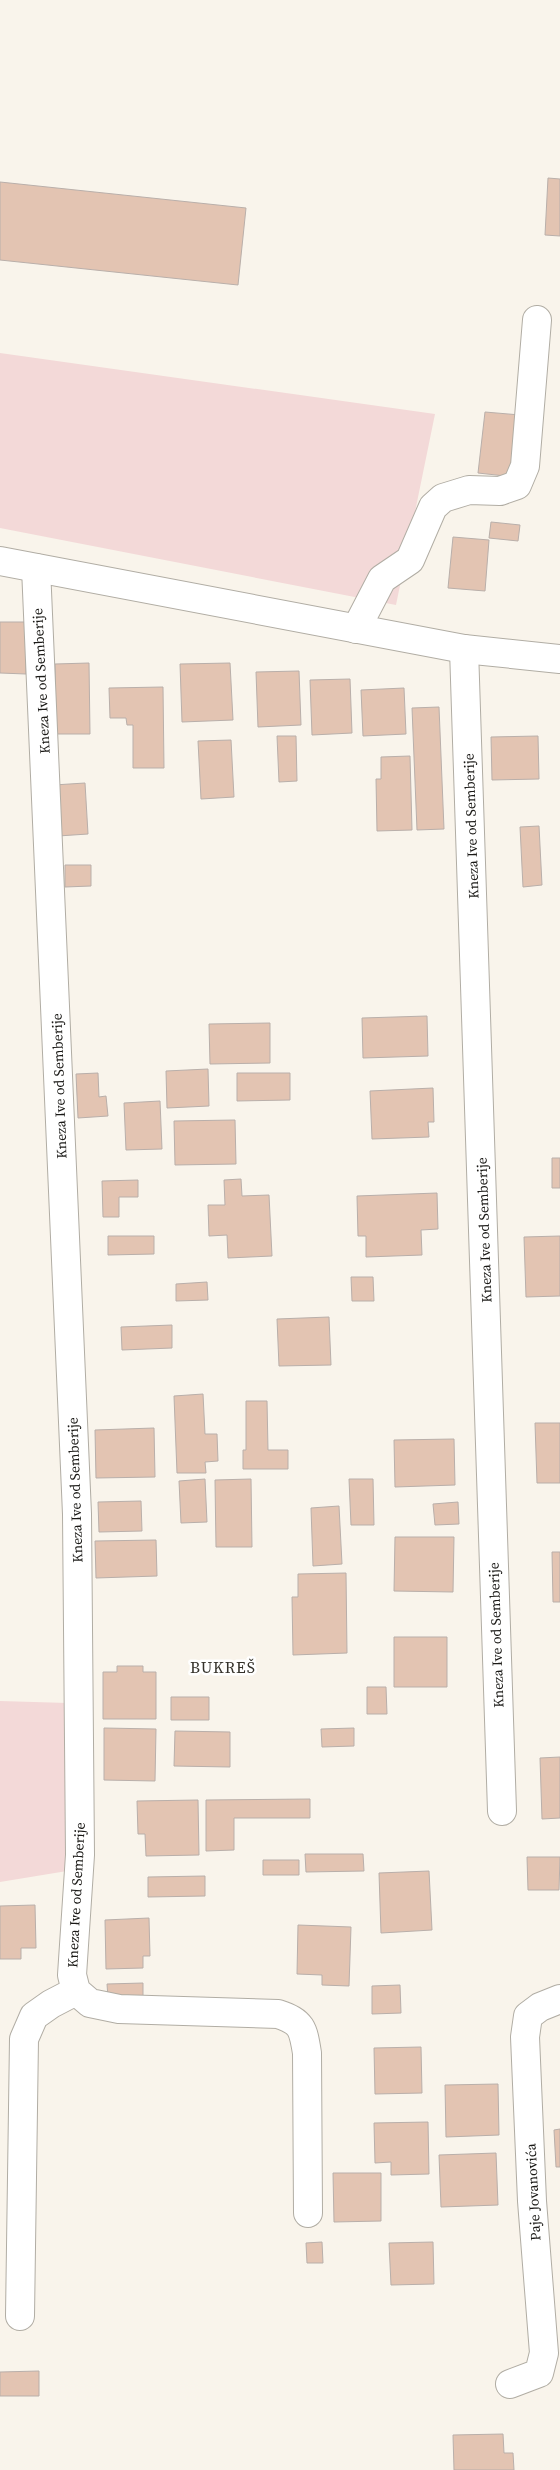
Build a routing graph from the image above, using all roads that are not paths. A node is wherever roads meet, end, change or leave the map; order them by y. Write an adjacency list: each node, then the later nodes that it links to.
1 (537, 320): 4 (street)
2 (0, 561): 3 (street)
3 (36, 568): 4 (street); 8 (street, Kneza Ive od Semberije)
4 (356, 629): 5 (street)
5 (464, 649): 6 (street); 7 (street, Kneza Ive od Semberije)
6 (560, 659)
7 (502, 1811)
8 (76, 1991): 10 (street); 11 (street)
9 (560, 1999): 12 (street, Paje Jovanovića)
10 (308, 2214)
11 (20, 2316)
12 (510, 2384)

